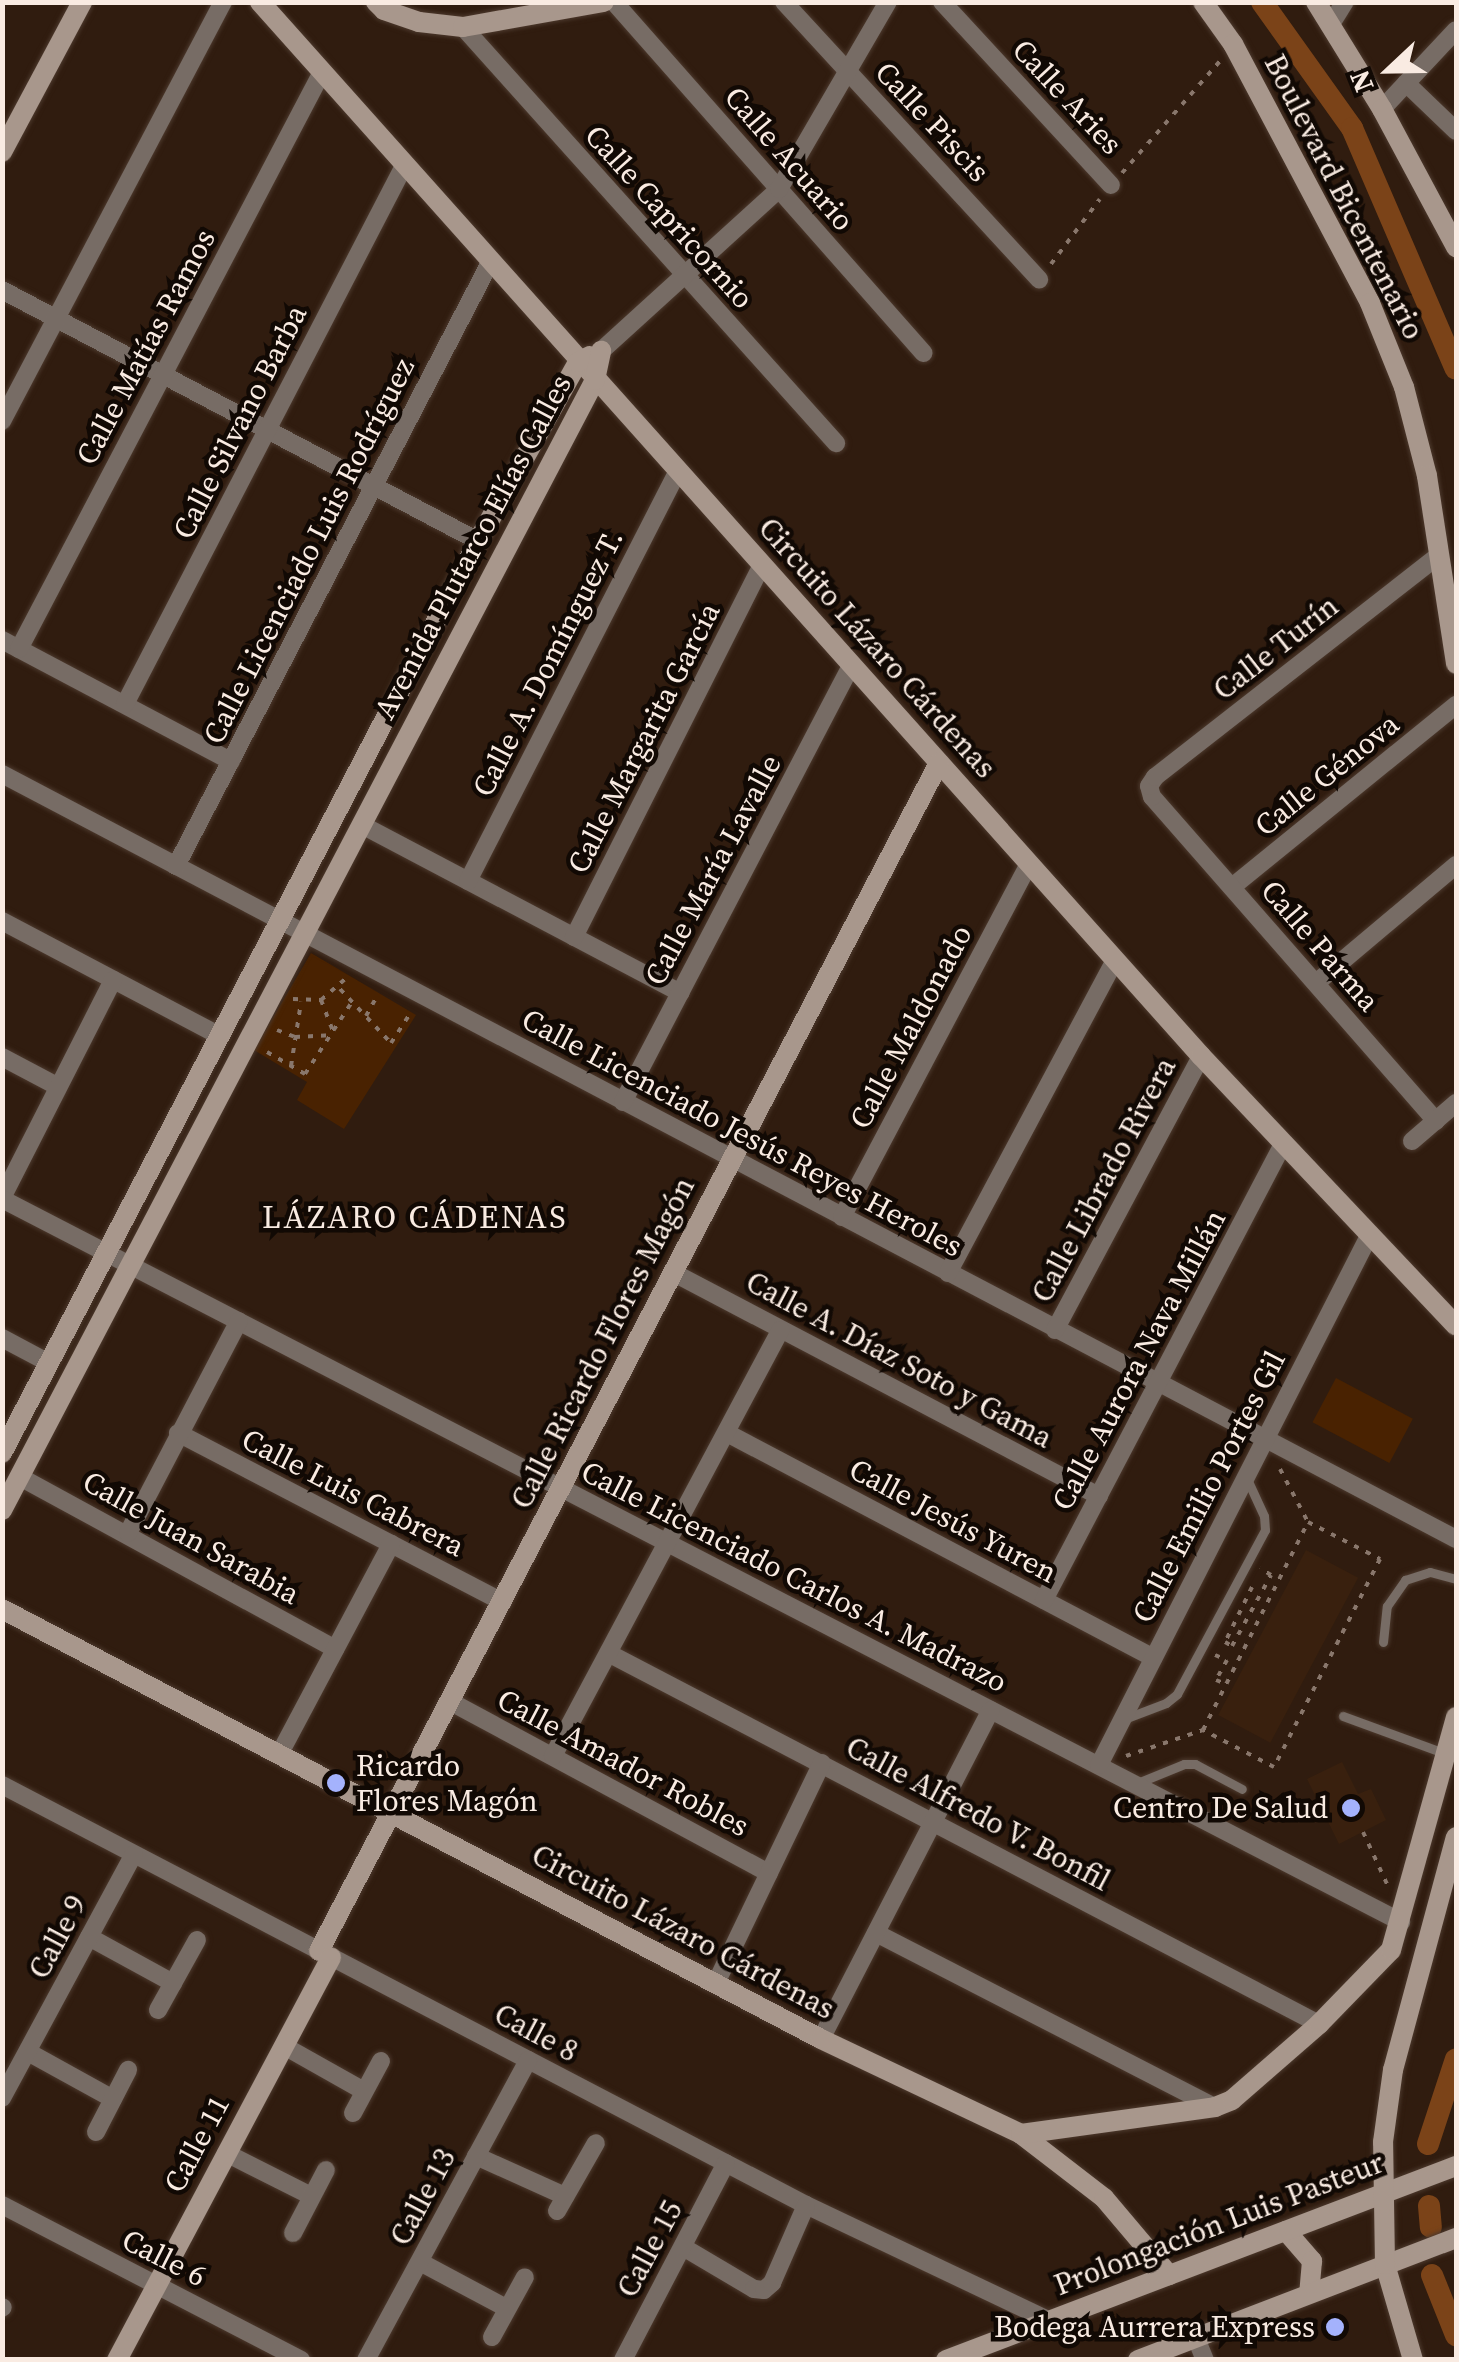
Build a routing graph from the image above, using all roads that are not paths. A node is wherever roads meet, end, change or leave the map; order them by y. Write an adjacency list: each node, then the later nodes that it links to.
1 (82, 2): 21 (street)
2 (222, 2): 30 (street)
3 (260, 2): 17 (street, Circuito Lázaro Cárdenas)
4 (376, 2): 14 (street)
5 (604, 2): 14 (street)
6 (614, 2): 24 (street, Calle Acuario)
7 (784, 2): 16 (street, Calle Piscis)
8 (888, 2): 16 (street)
9 (942, 2): 23 (street, Calle Aries)
10 (1204, 2): 42 (street, Boulevard Bicentenario)
11 (1316, 2): 13 (street)
12 (1345, 2): 13 (street)
13 (1330, 24): 19 (street)
14 (463, 28): 27 (street, Calle Capricornio)
15 (1456, 30): 18 (street)
16 (848, 71): 24 (street); 28 (street, Calle Piscis)
17 (322, 72): 22 (street, Circuito Lázaro Cárdenas); 34 (street, Calle Matías Ramos)
18 (1406, 83): 19 (street); 20 (street)
19 (1382, 109): 25 (street)
20 (1456, 130)
21 (2, 152)
22 (405, 164): 26 (street, Circuito Lázaro Cárdenas); 37 (street, Calle Silvano Barba)
23 (1111, 184)
24 (779, 189): 27 (street); 32 (street, Calle Acuario)
25 (1456, 247)
26 (490, 261): 33 (street, Circuito Lázaro Cárdenas); 40 (street, Calle Licenciado Luis Rodríguez)
27 (685, 276): 31 (street); 38 (street, Calle Capricornio)
28 (1040, 279)
29 (2, 290): 30 (street)
30 (56, 319): 34 (street); 36 (street)
31 (601, 351): 33 (street, Avenida Plutarco Elías Calles); 35 (street, Avenida Plutarco Elías Calles)
32 (923, 353)
33 (578, 362): 35 (street, Circuito Lázaro Cárdenas); 41 (street, Avenida Plutarco Elías Calles)
34 (163, 374): 37 (street); 44 (street, Calle Matías Ramos)
35 (595, 380): 39 (street, Circuito Lázaro Cárdenas); 53 (street, Avenida Plutarco Elías Calles)
36 (2, 421)
37 (267, 430): 40 (street); 47 (street, Calle Silvano Barba)
38 (836, 442)
39 (678, 471): 43 (street, Circuito Lázaro Cárdenas); 57 (street, Calle A. Domínguez T.)
40 (374, 486): 41 (street); 49 (street, Calle Licenciado Luis Rodríguez)
41 (478, 540): 59 (street, Avenida Plutarco Elías Calles)
42 (1440, 555): 45 (street, Boulevard Bicentenario); 52 (street, Calle Turín)
43 (762, 565): 46 (street, Circuito Lázaro Cárdenas); 62 (street, Calle Margarita García)
44 (11, 644): 47 (street)
45 (1456, 664)
46 (852, 665): 50 (street, Circuito Lázaro Cárdenas); 66 (street, Calle María Lavalle)
47 (125, 704): 49 (street)
48 (1456, 705): 58 (street, Calle Génova)
49 (231, 761): 56 (street, Calle Licenciado Luis Rodríguez)
50 (940, 763): 54 (street, Circuito Lázaro Cárdenas); 76 (street, Calle Ricardo Flores Magón)
51 (2, 774): 56 (street, Calle Licenciado Jesús Reyes Heroles)
52 (1149, 786): 58 (street, Calle Parma)
53 (362, 825): 57 (street); 61 (street, Avenida Plutarco Elías Calles)
54 (1029, 864): 63 (street, Circuito Lázaro Cárdenas); 78 (street, Calle Maldonado)
55 (1456, 865): 65 (street)
56 (176, 866): 59 (street, Calle Licenciado Jesús Reyes Heroles)
57 (468, 880): 62 (street)
58 (1232, 887): 65 (street, Calle Parma)
59 (280, 920): 61 (street, Calle Licenciado Jesús Reyes Heroles); 67 (street, Avenida Plutarco Elías Calles)
60 (2, 921): 64 (street)
61 (305, 934): 71 (street, Calle Licenciado Jesús Reyes Heroles); 81 (street, Avenida Plutarco Elías Calles)
62 (574, 936): 66 (street)
63 (1115, 960): 68 (street, Circuito Lázaro Cárdenas); 83 (street)
64 (113, 980): 67 (street); 70 (street)
65 (1316, 983): 73 (street, Calle Parma)
66 (680, 992): 71 (street, Calle María Lavalle)
67 (220, 1036): 80 (street, Avenida Plutarco Elías Calles)
68 (1201, 1056): 75 (street, Circuito Lázaro Cárdenas); 87 (street, Calle Librado Rivera)
69 (2, 1057): 70 (street)
70 (58, 1086): 77 (street)
71 (623, 1102): 76 (street, Calle Licenciado Jesús Reyes Heroles)
72 (1456, 1103): 73 (street)
73 (1436, 1120): 74 (street)
74 (1412, 1141)
75 (1282, 1146): 79 (street, Circuito Lázaro Cárdenas); 90 (street, Calle Aurora Nava Millán)
76 (733, 1160): 78 (street, Calle Licenciado Jesús Reyes Heroles); 82 (street, Calle Ricardo Flores Magón)
77 (2, 1199): 80 (street, Calle Licenciado Carlos A. Madrazo)
78 (842, 1217): 83 (street, Calle Licenciado Jesús Reyes Heroles)
79 (1370, 1234): 85 (street, Circuito Lázaro Cárdenas); 93 (street, Calle Emilio Portes Gil)
80 (107, 1253): 81 (street, Calle Licenciado Carlos A. Madrazo); 89 (street, Avenida Plutarco Elías Calles)
81 (131, 1265): 84 (street, Calle Licenciado Carlos A. Madrazo); 96 (street, Avenida Plutarco Elías Calles)
82 (674, 1272): 86 (street, Calle A. Díaz Soto y Gama); 97 (street, Calle Ricardo Flores Magón)
83 (948, 1273): 87 (street, Calle Licenciado Jesús Reyes Heroles)
84 (239, 1321): 91 (street); 97 (street, Calle Licenciado Carlos A. Madrazo)
85 (1456, 1326)
86 (780, 1330): 92 (street); 98 (street, Calle A. Díaz Soto y Gama)
87 (1055, 1330): 90 (street, Calle Licenciado Jesús Reyes Heroles)
88 (2, 1338): 89 (street)
89 (49, 1363): 94 (street, Avenida Plutarco Elías Calles)
90 (1158, 1384): 93 (street, Calle Licenciado Jesús Reyes Heroles); 98 (street, Calle Aurora Nava Millán)
91 (178, 1433): 100 (street); 102 (street, Calle Luis Cabrera)
92 (727, 1433): 103 (street); 105 (street, Calle Jesús Yuren)
93 (1262, 1439): 95 (street, Calle Emilio Portes Gil); 101 (street, Calle Licenciado Jesús Reyes Heroles)
94 (2, 1453)
95 (1245, 1474): 111 (street, Calle Emilio Portes Gil); 116 (lane)
96 (20, 1477): 99 (street, Avenida Plutarco Elías Calles); 100 (street, Calle Juan Sarabia)
97 (562, 1488): 103 (street, Calle Licenciado Carlos A. Madrazo); 106 (street, Calle Ricardo Flores Magón)
98 (1098, 1496): 105 (street, Calle Aurora Nava Millán)
99 (2, 1510)
100 (128, 1533): 109 (street, Calle Juan Sarabia)
101 (1456, 1540)
102 (391, 1544): 106 (street, Calle Luis Cabrera); 109 (street)
103 (670, 1544): 110 (street); 113 (street, Calle Licenciado Carlos A. Madrazo)
104 (1456, 1580): 108 (lane)
105 (1044, 1600): 111 (street, Calle Jesús Yuren)
106 (503, 1602): 112 (street, Calle Ricardo Flores Magón)
107 (2, 1609): 117 (street, Circuito Lázaro Cárdenas)
108 (1383, 1642)
109 (335, 1649): 117 (street)
110 (610, 1654): 119 (street); 120 (street, Calle Alfredo V. Bonfil)
111 (1153, 1658): 116 (street, Calle Emilio Portes Gil)
112 (451, 1702): 119 (street, Calle Amador Robles); 125 (street, Calle Ricardo Flores Magón)
113 (991, 1710): 121 (street, Calle Licenciado Carlos A. Madrazo); 126 (street)
114 (1343, 1716): 118 (lane)
115 (1456, 1718): 118 (street)
116 (1122, 1720): 121 (street, Calle Emilio Portes Gil)
117 (280, 1753): 125 (street, Circuito Lázaro Cárdenas)
118 (1446, 1754): 128 (street)
119 (553, 1756): 130 (street, Calle Amador Robles)
120 (822, 1763): 126 (street, Calle Alfredo V. Bonfil); 130 (street)
121 (1099, 1765): 122 (street, Calle Licenciado Carlos A. Madrazo)
122 (1134, 1784): 124 (lane); 131 (street, Calle Licenciado Carlos A. Madrazo)
123 (2, 1785): 129 (street, Calle 8)
124 (1242, 1789)
125 (394, 1813): 136 (street, Calle Ricardo Flores Magón); 140 (street, Circuito Lázaro Cárdenas)
126 (934, 1822): 132 (street); 142 (street, Calle Alfredo V. Bonfil)
127 (1456, 1837): 135 (street)
128 (1422, 1849): 131 (street); 135 (street)
129 (134, 1854): 133 (street, Calle 9); 136 (street, Calle 8)
130 (769, 1873): 140 (street)
131 (1401, 1922): 137 (street)
132 (876, 1932): 143 (street); 152 (street)
133 (89, 1938): 139 (street); 145 (street, Calle 9)
134 (197, 1940): 139 (street)
135 (1428, 1940): 138 (street)
136 (325, 1954): 144 (street, Calle 11); 146 (street, Calle 8)
137 (1382, 1959): 138 (street); 142 (street)
138 (1419, 1975): 162 (street)
139 (172, 1983): 141 (street)
140 (716, 1983): 143 (street, Circuito Lázaro Cárdenas)
141 (158, 2010)
142 (1319, 2024): 152 (street)
143 (821, 2039): 155 (street, Circuito Lázaro Cárdenas)
144 (284, 2046): 149 (street); 157 (street, Calle 11)
145 (28, 2052): 150 (street, Calle 9); 151 (street)
146 (528, 2060): 158 (street, Calle 13); 159 (street, Calle 8)
147 (381, 2061): 149 (street)
148 (128, 2070): 151 (street)
149 (364, 2091): 153 (street)
150 (2, 2098)
151 (113, 2099): 154 (street)
152 (1215, 2107): 155 (street)
153 (353, 2113)
154 (96, 2132)
155 (1020, 2134): 172 (street, Circuito Lázaro Cárdenas)
156 (596, 2143): 158 (street)
157 (226, 2153): 163 (street); 174 (street, Calle 11)
158 (476, 2156): 170 (street, Calle 13)
159 (726, 2164): 165 (street, Calle 8); 169 (street, Calle 15)
160 (1456, 2166): 162 (street, Prolongación Luis Pasteur)
161 (326, 2170): 163 (street)
162 (1384, 2193): 166 (street, Prolongación Luis Pasteur); 171 (street)
163 (311, 2196): 167 (street)
164 (2, 2205): 174 (street, Calle 6)
165 (806, 2205): 169 (street); 177 (street, Calle 8)
166 (1286, 2231): 172 (street, Prolongación Luis Pasteur); 175 (street)
167 (293, 2232)
168 (1456, 2238): 171 (street)
169 (683, 2247): 183 (street, Calle 15)
170 (420, 2262): 176 (street); 182 (street, Calle 13)
171 (1385, 2264): 175 (street); 187 (street)
172 (1169, 2275): 177 (street, Prolongación Luis Pasteur)
173 (525, 2277): 176 (street)
174 (156, 2284): 180 (street, Calle 11); 181 (street, Calle 6)
175 (1309, 2294): 179 (street)
176 (506, 2308): 178 (street)
177 (1048, 2320): 184 (street, Prolongación Luis Pasteur)
178 (492, 2337)
179 (1196, 2338): 185 (street); 186 (street)
180 (117, 2360)
181 (301, 2360)
182 (366, 2360)
183 (623, 2360)
184 (946, 2360)
185 (1138, 2360)
186 (1205, 2360)
187 (1414, 2360)

